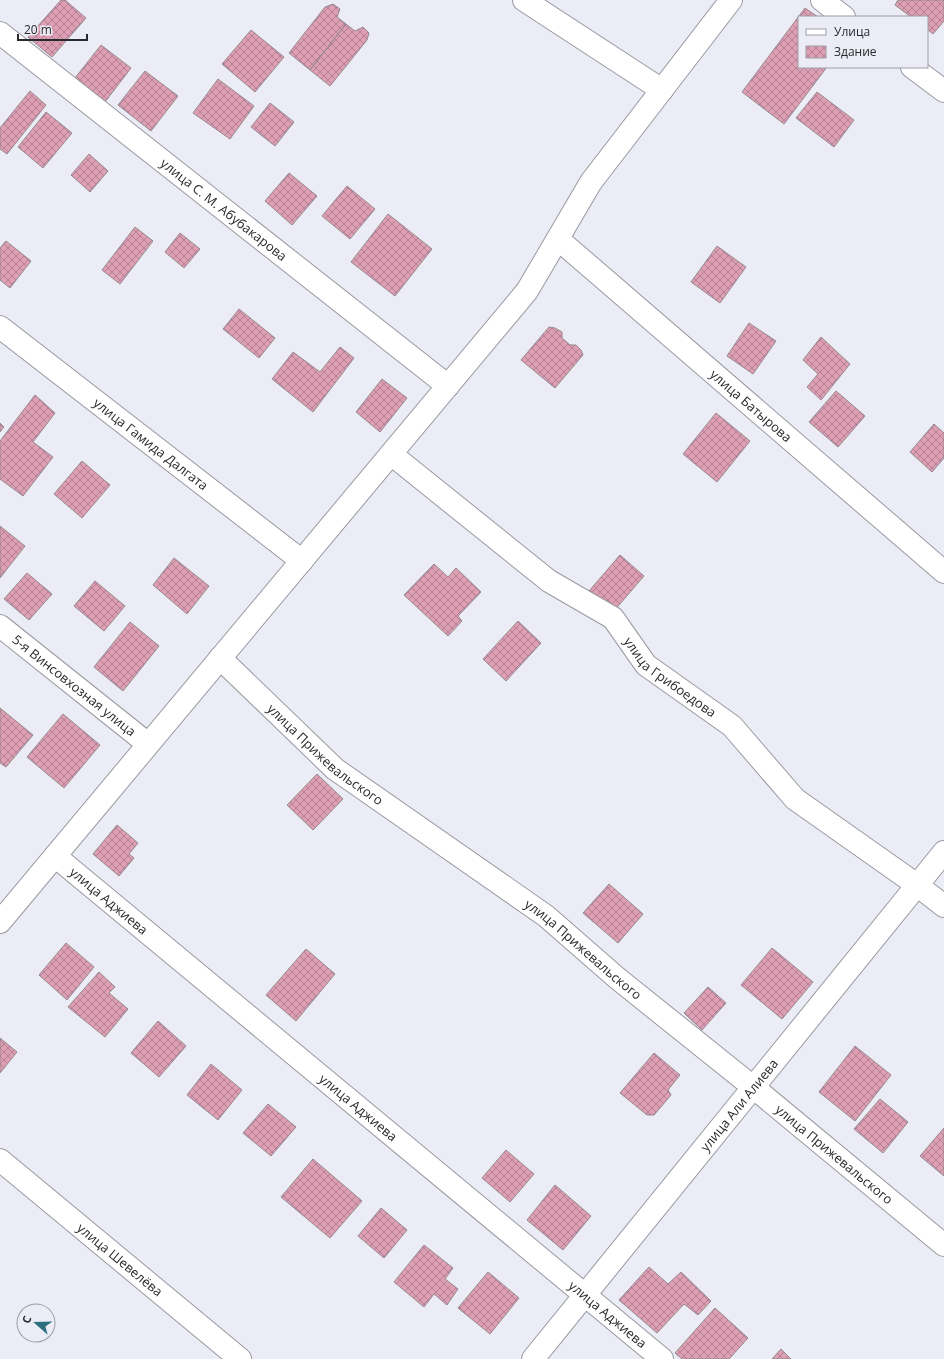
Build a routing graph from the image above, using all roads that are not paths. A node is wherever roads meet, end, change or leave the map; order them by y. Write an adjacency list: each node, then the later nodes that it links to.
1 (524, 0): 7 (street)
2 (731, 0): 7 (street)
3 (822, 0): 4 (street)
4 (843, 16)
5 (0, 33): 11 (street, улица С. М. Абубакарова)
6 (913, 68): 8 (street)
7 (662, 90): 9 (street)
8 (944, 91)
9 (558, 239): 11 (street); 14 (street, улица Батырова)
10 (0, 327): 13 (street, улица Гамида Далгата)
11 (448, 386): 12 (street)
12 (391, 454): 13 (street); 20 (street, улица Грибоедова)
13 (302, 561): 16 (street)
14 (944, 572)
15 (0, 626): 17 (street, 5-я Винсовхозная улица)
16 (220, 658): 17 (street); 23 (street, улица Прижевальского)
17 (148, 744): 19 (street)
18 (944, 852): 20 (street, улица Али Алиева)
19 (55, 856): 22 (street); 26 (street, улица Аджиева)
20 (917, 885): 21 (street, улица Грибоедова); 23 (street, улица Али Алиева)
21 (944, 906)
22 (2, 916)
23 (753, 1087): 25 (street, улица Прижевальского); 26 (street, улица Али Алиева)
24 (0, 1160): 27 (street, улица Шевелёва)
25 (944, 1245)
26 (585, 1295): 28 (street, улица Али Алиева); 29 (street, улица Аджиева)
27 (240, 1359)
28 (533, 1359)
29 (662, 1359)

